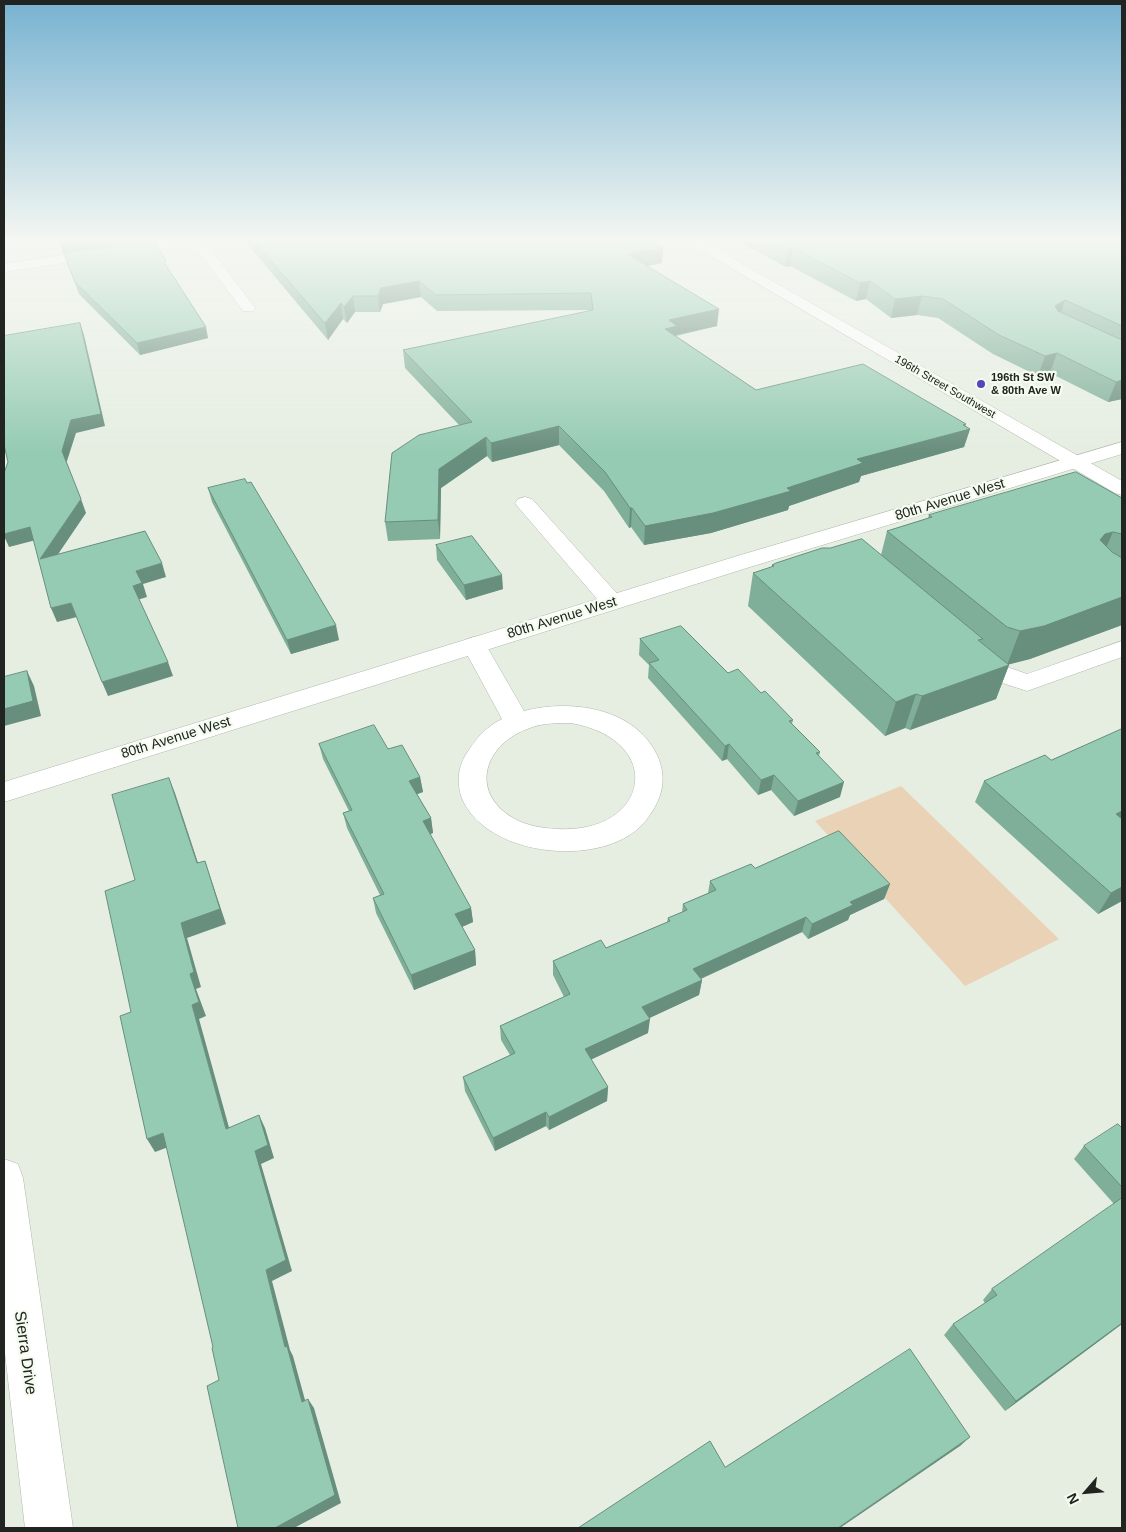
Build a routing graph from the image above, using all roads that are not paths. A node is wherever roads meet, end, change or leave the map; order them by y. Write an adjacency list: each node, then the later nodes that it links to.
1 (814, 310): 3 (street, 196th Street Southwest)
2 (1122, 448): 3 (street, 80th Avenue West)
3 (1076, 462): 4 (street, 196th Street Southwest); 6 (street, 80th Avenue West)
4 (1122, 489)
5 (525, 503): 8 (street)
6 (829, 536): 7 (street); 8 (street, 80th Avenue West)
7 (850, 554)
8 (612, 602): 10 (street, 80th Avenue West)
9 (954, 643): 11 (street)
10 (474, 645): 12 (street); 13 (street, 80th Avenue West)
11 (1122, 649)
12 (517, 722): 12 (street)
13 (4, 792)
14 (4, 1178): 15 (street, Sierra Drive)
15 (11, 1307): 16 (street, Sierra Drive)
16 (49, 1528)

